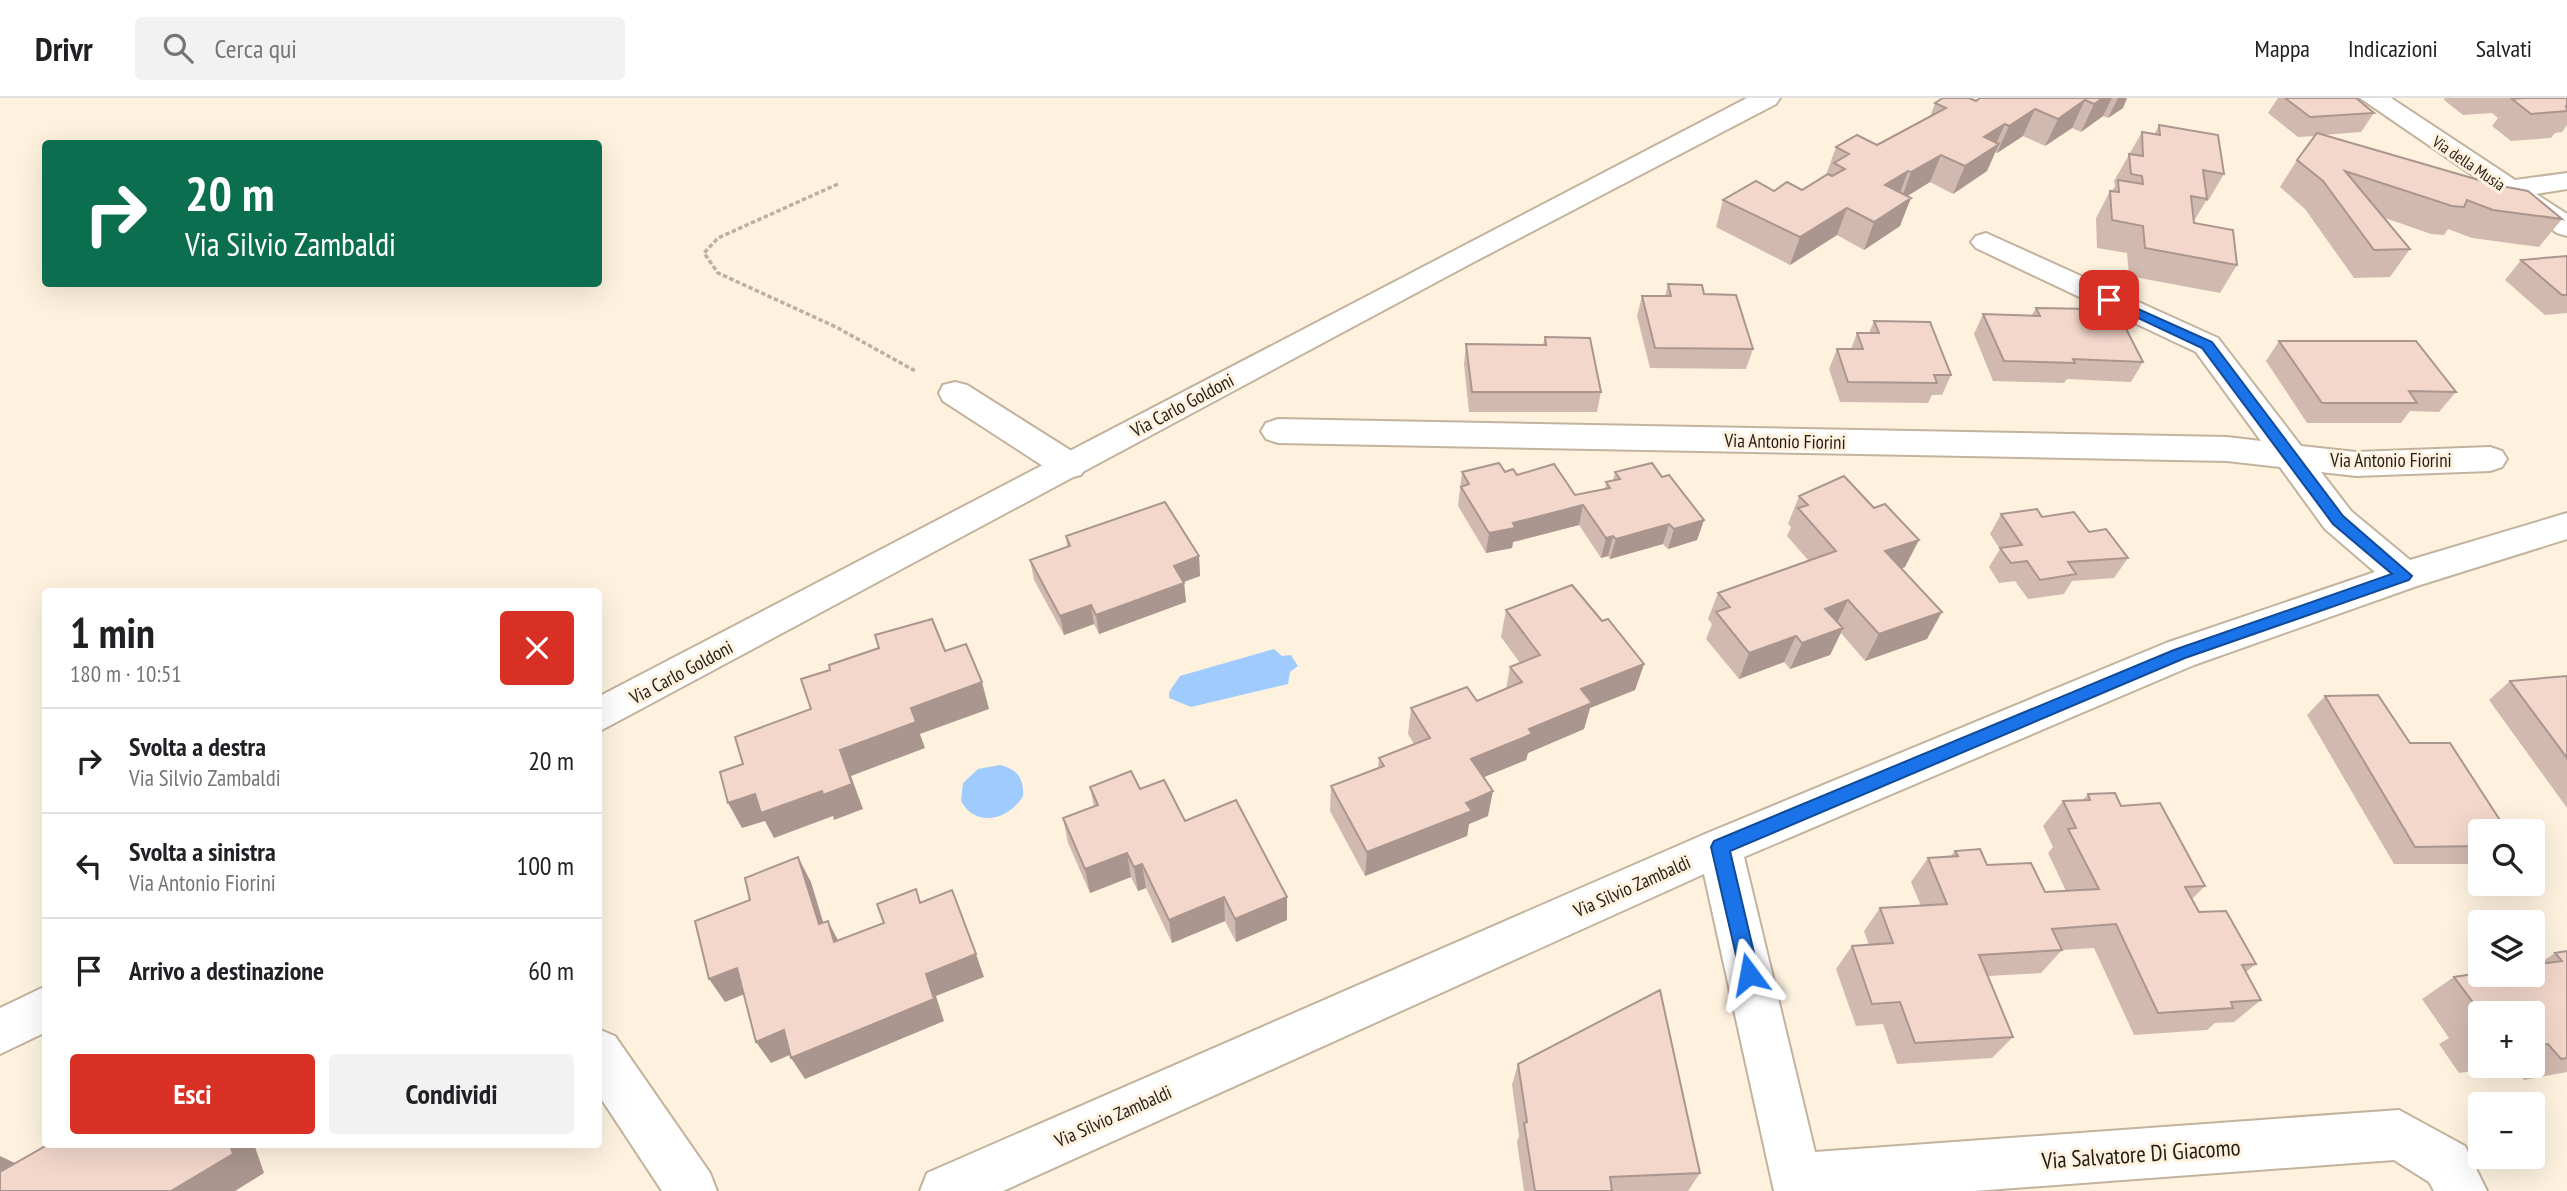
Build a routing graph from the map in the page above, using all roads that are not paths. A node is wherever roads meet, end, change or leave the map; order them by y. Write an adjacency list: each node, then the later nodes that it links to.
1 (1767, 98): 11 (street, Via Carlo Goldoni)
2 (2373, 98): 4 (street, Via della Musia)
3 (2567, 181): 4 (street)
4 (2508, 189): 5 (street, Via della Musia)
5 (2567, 227)
6 (1986, 242): 9 (street, Via Antonio Fiorini)
7 (955, 393): 11 (street)
8 (1278, 431): 9 (street, Via Antonio Fiorini)
9 (2291, 458): 10 (street, Via Antonio Fiorini); 13 (street, Via Antonio Fiorini)
10 (2490, 459)
11 (1069, 466): 14 (street, Via Carlo Goldoni)
12 (2567, 526): 13 (street, Via Silvio Zambaldi)
13 (2404, 576): 15 (street, Via Silvio Zambaldi)
14 (602, 714)
15 (1720, 847): 19 (street); 21 (street, Via Silvio Zambaldi)
16 (42, 1010): 17 (street)
17 (0, 1032)
18 (602, 1058): 20 (street)
19 (1798, 1185): 22 (street, Via Salvatore Di Giacomo)
20 (692, 1191)
21 (945, 1191)
22 (2462, 1191)

